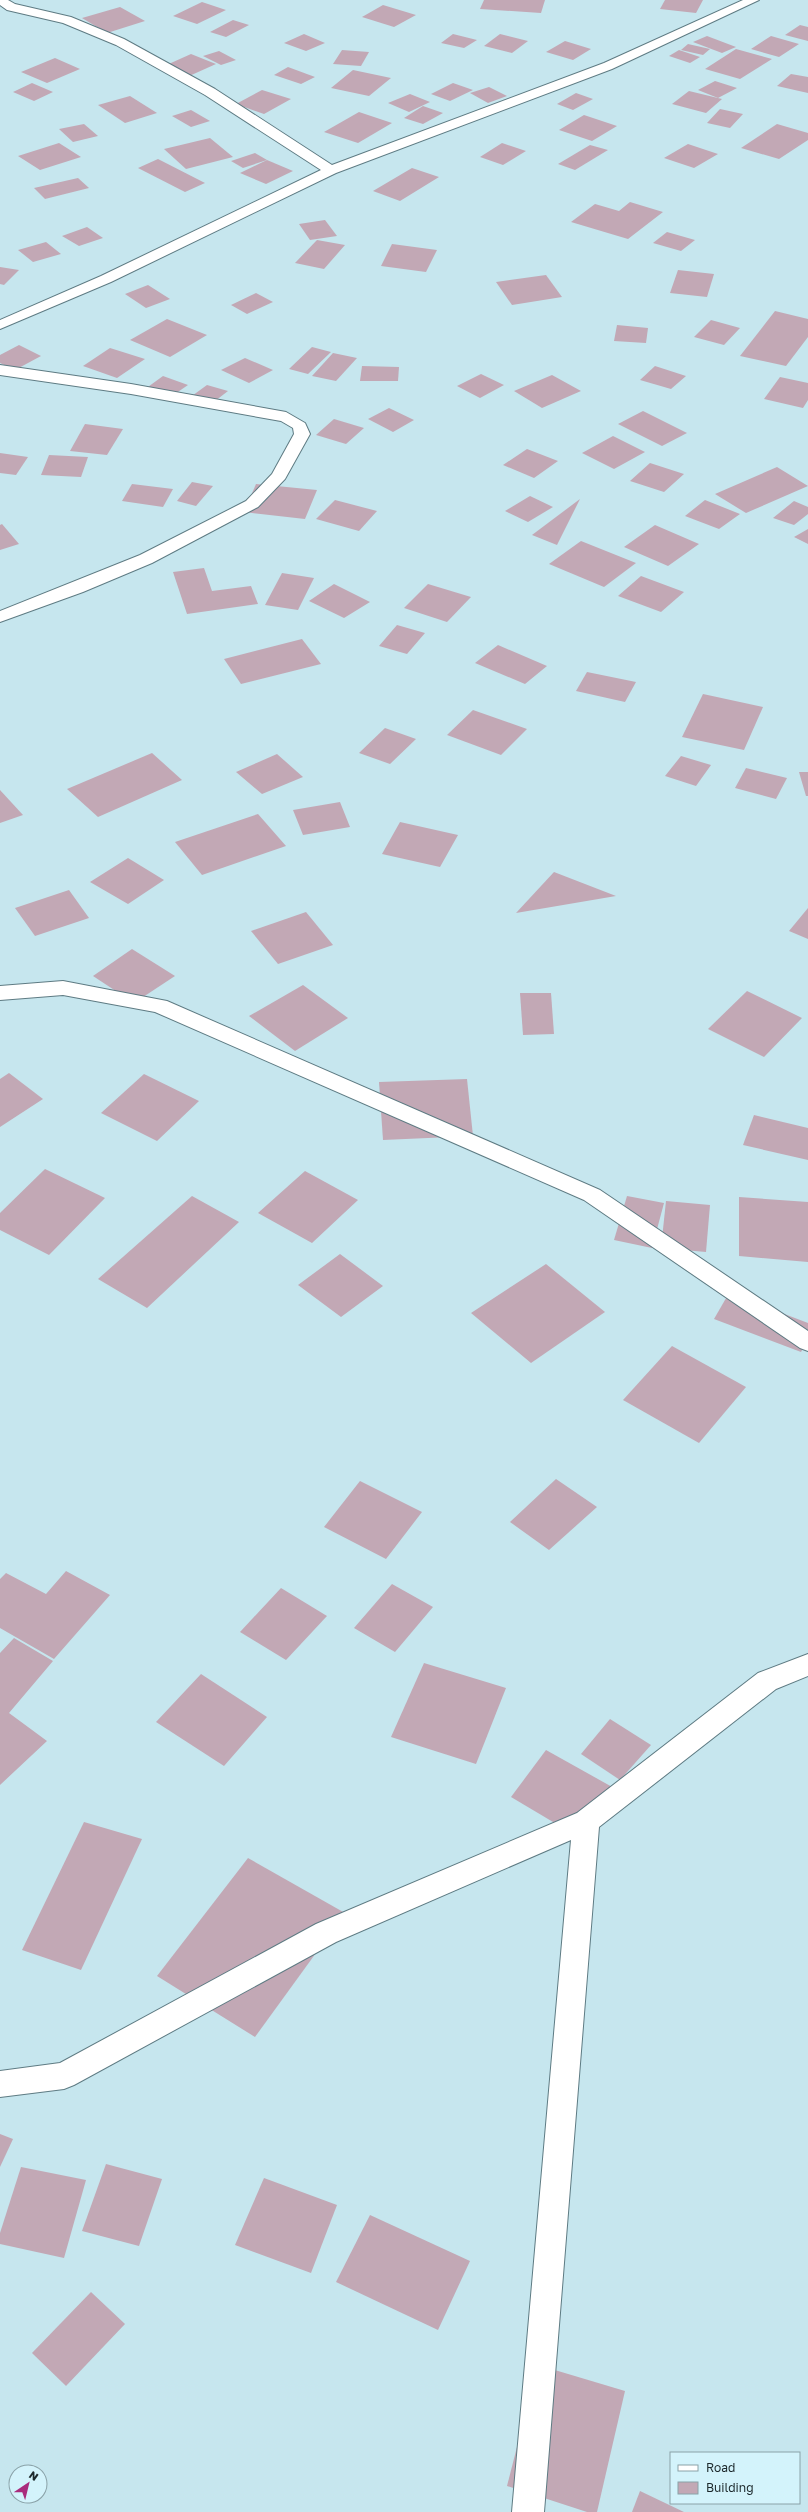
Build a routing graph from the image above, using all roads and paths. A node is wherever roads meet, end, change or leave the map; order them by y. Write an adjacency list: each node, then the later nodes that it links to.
1 (753, 0): 4 (street)
2 (37, 1): 3 (street)
3 (4, 5): 4 (street)
4 (331, 170): 5 (street)
5 (0, 325)
6 (0, 370): 7 (street)
7 (0, 617)
8 (0, 993): 9 (street)
9 (808, 1342)
10 (808, 1665): 11 (street)
11 (586, 1821): 12 (street); 13 (street)
12 (0, 2084)
13 (528, 2512)

